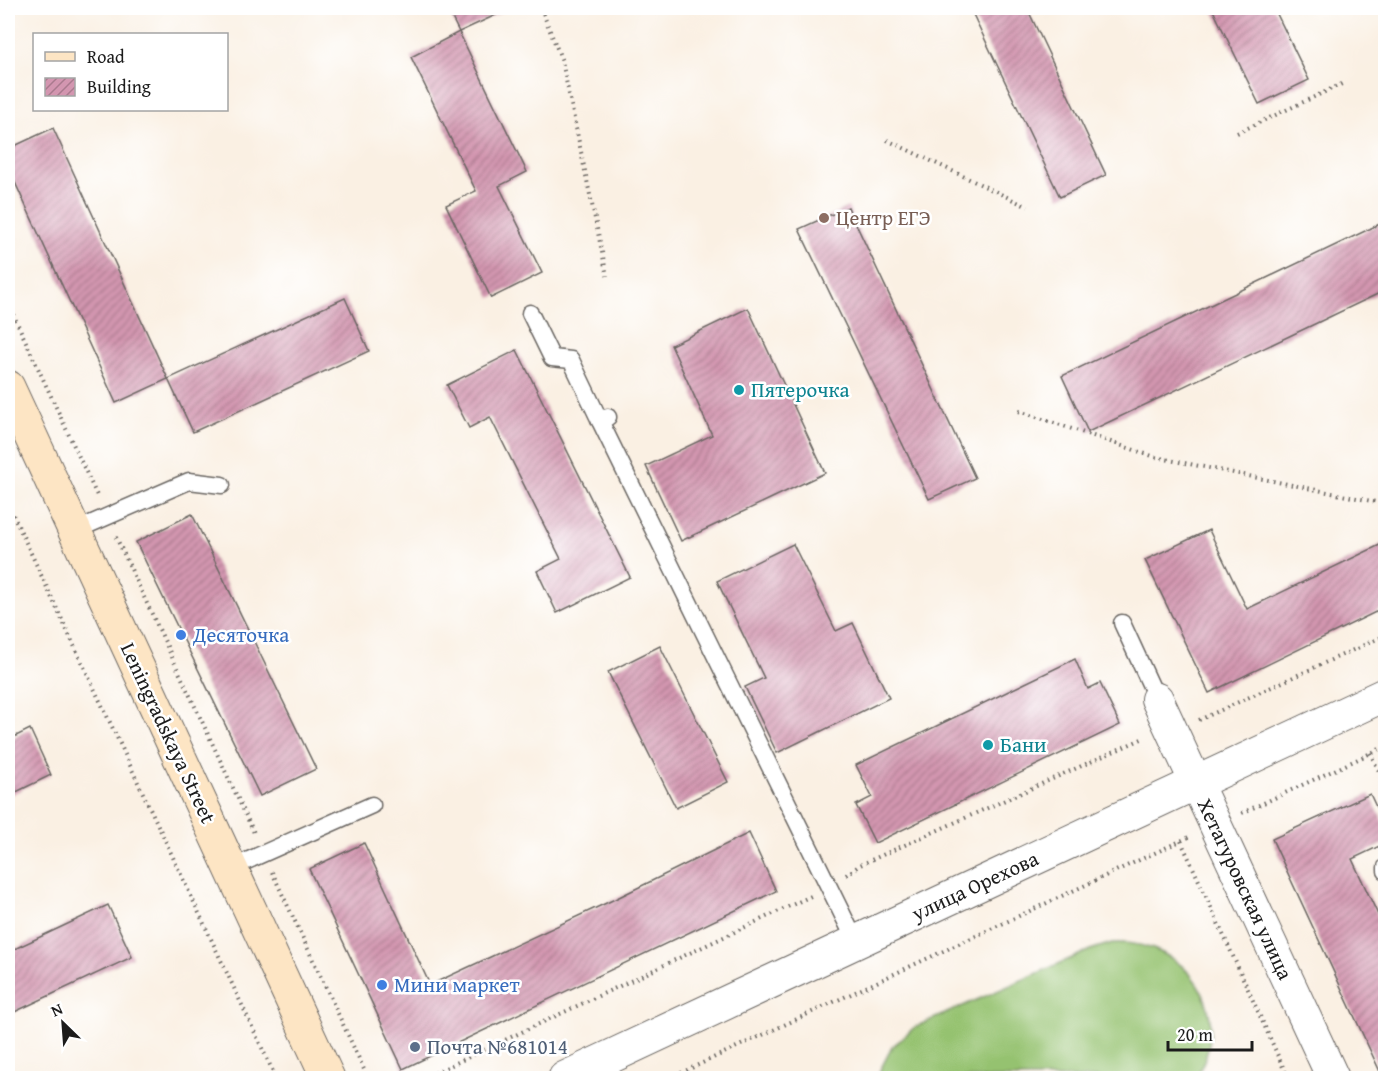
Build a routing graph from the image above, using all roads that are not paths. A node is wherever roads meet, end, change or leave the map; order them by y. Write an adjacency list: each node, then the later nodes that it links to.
1 (530, 313): 11 (lane)
2 (8, 387): 4 (main road, Leningradskaya Street)
3 (222, 485): 4 (lane)
4 (74, 531): 10 (main road, Leningradskaya Street)
5 (1122, 623): 7 (lane)
6 (1386, 694): 8 (street, улица Орехова)
7 (1157, 699): 8 (street, Хетагуровская улица)
8 (1196, 783): 11 (street, улица Орехова); 14 (street, Хетагуровская улица)
9 (372, 805): 10 (lane)
10 (231, 868): 12 (main road, Leningradskaya Street)
11 (856, 942): 13 (street, улица Орехова)
12 (328, 1078)
13 (565, 1078)
14 (1333, 1078)

